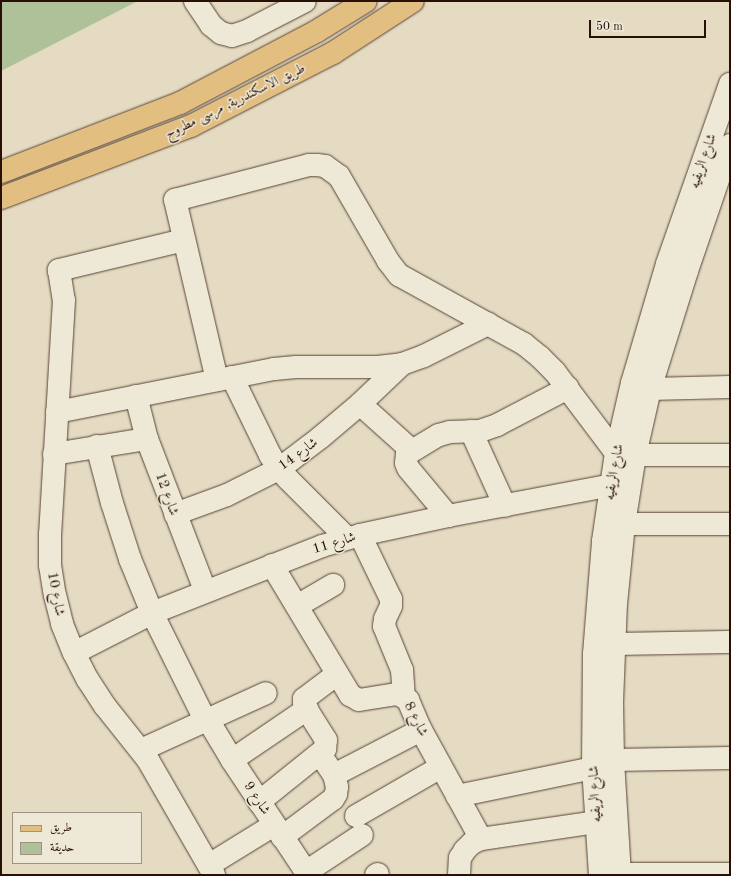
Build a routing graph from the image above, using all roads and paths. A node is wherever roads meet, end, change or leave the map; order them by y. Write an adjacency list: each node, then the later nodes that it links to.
1 (195, 1): 2 (street)
2 (305, 1)
3 (366, 1): 7 (main road, طريق الاسكندرية, مرسى مطروح)
4 (413, 1): 8 (main road, طريق الاسكندرية, مرسى مطروح)
5 (730, 84): 10 (street, شارع الريفيه)
6 (730, 145): 10 (street, شارع الريفيه)
7 (1, 172)
8 (1, 198)
9 (184, 240): 11 (street); 13 (street); 19 (street, شارع 10)
10 (677, 268): 16 (street, شارع الريفيه); 25 (street, شارع الريفيه)
11 (488, 324): 12 (street); 15 (street)
12 (402, 364): 13 (street); 18 (street, شارع 14)
13 (224, 379): 17 (street); 27 (street)
14 (730, 387): 16 (street)
15 (568, 388): 20 (street); 25 (street)
16 (650, 389): 25 (street, شارع الريفيه)
17 (136, 396): 19 (street); 21 (street, شارع 12)
18 (360, 404): 23 (street); 27 (street, شارع 14)
19 (57, 412): 24 (street, شارع 10)
20 (470, 432): 23 (street); 29 (street)
21 (147, 439): 22 (street); 30 (street, شارع 12)
22 (97, 446): 24 (street); 39 (street, شارع 9)
23 (411, 450): 31 (street)
24 (54, 454): 42 (street, شارع 10)
25 (626, 454): 26 (street); 28 (street, شارع الريفيه); 32 (street, شارع الريفيه)
26 (730, 455)
27 (279, 469): 30 (street, شارع 14); 34 (street)
28 (612, 485): 29 (street, شارع 11); 53 (street, شارع الريفيه)
29 (505, 506): 31 (street, شارع 11)
30 (175, 514): 37 (street, شارع 12)
31 (448, 516): 34 (street, شارع 11)
32 (624, 524): 33 (street); 41 (street, شارع الريفيه)
33 (730, 524)
34 (354, 536): 35 (street, شارع 11); 45 (street)
35 (272, 565): 37 (street, شارع 11); 38 (street, شارع 8)
36 (333, 585): 38 (street)
37 (205, 590): 39 (street, شارع 11)
38 (297, 606): 43 (street, شارع 8)
39 (152, 613): 42 (street, شارع 11); 47 (street, شارع 9)
40 (730, 642): 41 (street)
41 (613, 644): 53 (street, شارع الريفيه)
42 (74, 653): 49 (street, شارع 10)
43 (338, 674): 45 (street, شارع 8); 46 (street)
44 (266, 693): 47 (street)
45 (404, 696): 48 (street, شارع 8)
46 (307, 709): 50 (street); 52 (street)
47 (207, 720): 49 (street); 52 (street, شارع 9)
48 (421, 730): 54 (street, شارع 8); 55 (street)
49 (141, 750): 61 (street, شارع 10)
50 (320, 754): 55 (street); 57 (street)
51 (730, 758): 53 (street)
52 (232, 760): 57 (street, شارع 9)
53 (603, 764): 56 (street); 58 (street, شارع الريفيه); 65 (street, شارع الريفيه)
54 (441, 767): 56 (street, شارع 8); 62 (street)
55 (334, 775): 59 (street)
56 (457, 796): 60 (street, شارع 8)
57 (259, 802): 59 (street, شارع 9)
58 (596, 822): 60 (street); 65 (street, شارع الريفيه)
59 (278, 831): 61 (street); 62 (street, شارع 9)
60 (481, 840): 64 (street)
61 (212, 870)
62 (307, 873)
63 (730, 874): 65 (street)
64 (459, 875)
65 (613, 875)

